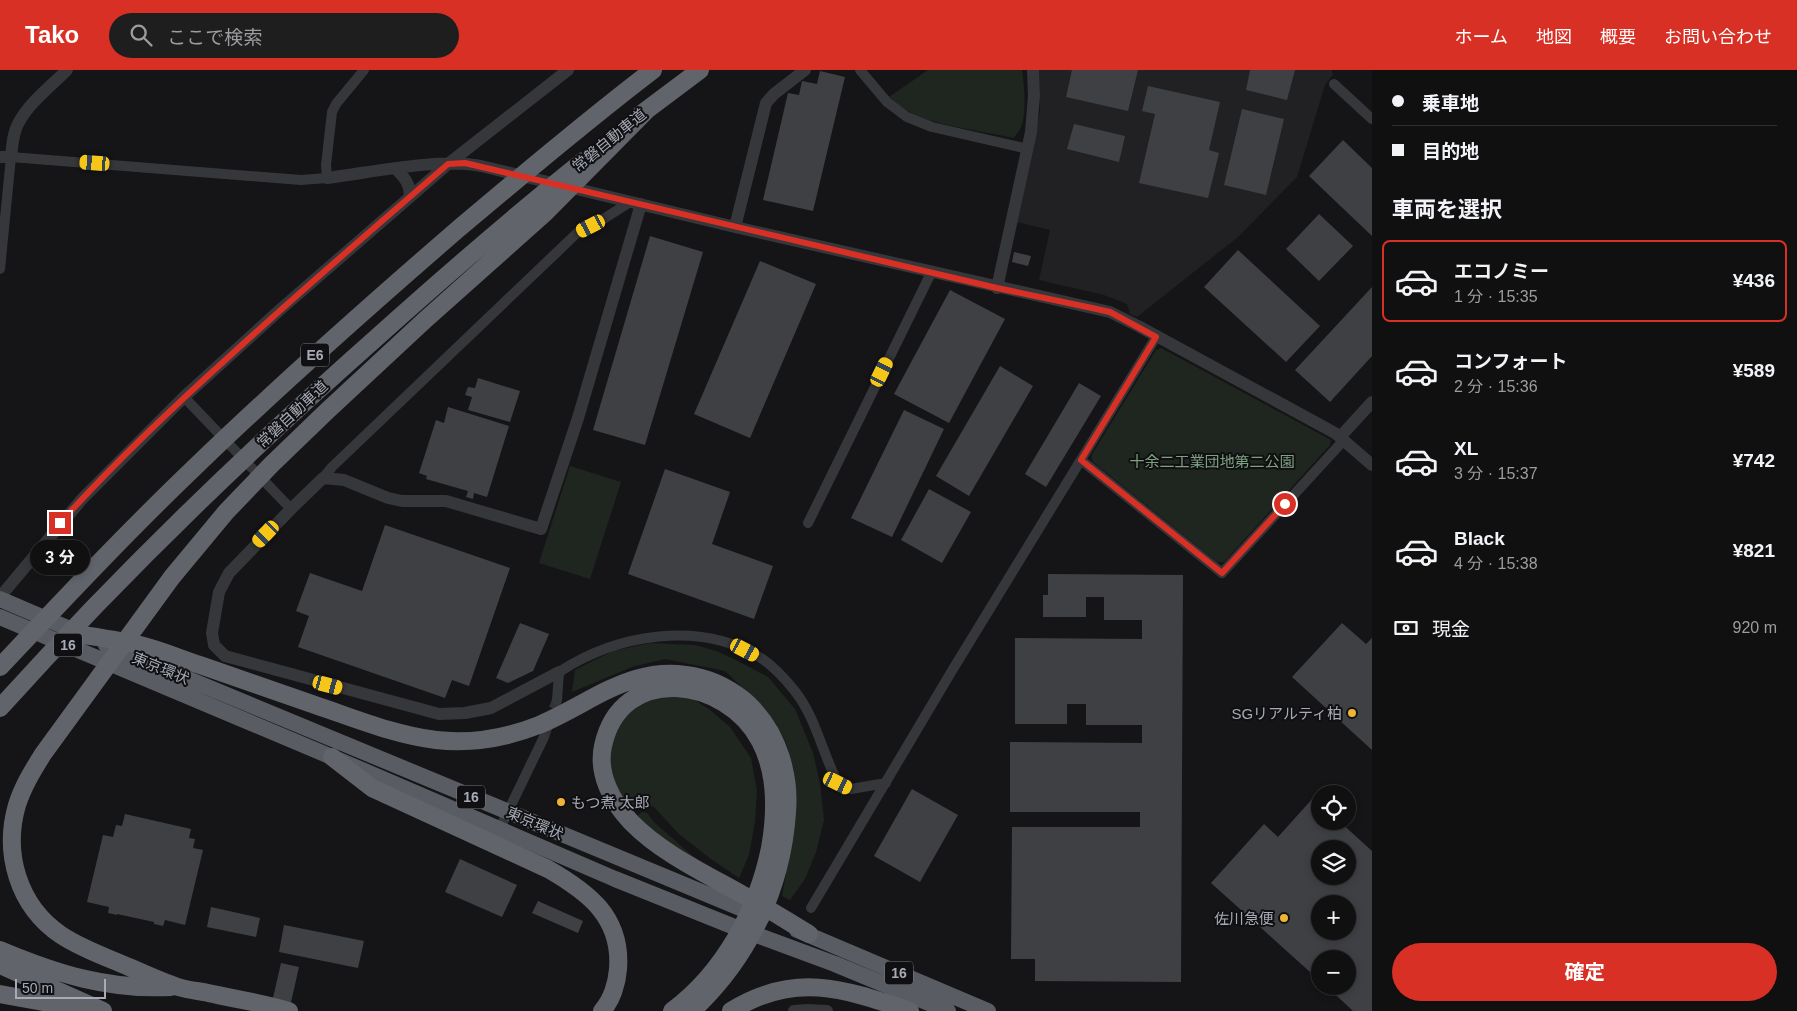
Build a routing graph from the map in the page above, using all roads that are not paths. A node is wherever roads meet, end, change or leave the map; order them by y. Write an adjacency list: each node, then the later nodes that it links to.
1 (67, 70): 13 (street)
2 (364, 70): 16 (street)
3 (568, 70): 14 (street)
4 (654, 70): 36 (highway, 常磐自動車道 / E6)
5 (700, 70): 10 (highway, 常磐自動車道 / E6)
6 (805, 70): 19 (street)
7 (860, 70): 12 (street)
8 (1033, 70): 12 (street)
9 (1334, 84): 11 (street)
10 (648, 109): 39 (highway, 常磐自動車道 / E6); 51 (highway)
11 (1372, 119)
12 (1028, 149): 22 (street)
13 (6, 157): 16 (street); 20 (street)
14 (448, 164): 15 (street); 17 (street); 18 (street)
15 (396, 169): 16 (street); 17 (street)
16 (328, 178)
17 (410, 197): 24 (street)
18 (635, 203): 19 (street); 29 (street); 29 (street)
19 (735, 226): 21 (street)
20 (0, 269)
21 (932, 271): 22 (street); 31 (street)
22 (997, 288): 23 (street)
23 (1156, 337): 26 (street); 27 (street)
24 (184, 397): 30 (street); 32 (street)
25 (1372, 402): 26 (street)
26 (1342, 439): 27 (street); 28 (street)
27 (1081, 460): 42 (street)
28 (1372, 465)
29 (323, 478): 30 (street)
30 (287, 504): 37 (street)
31 (808, 523)
32 (0, 598): 34 (highway, 16)
33 (6, 620): 35 (highway, 東京環状 / 16)
34 (83, 635): 35 (highway)
35 (134, 657): 41 (highway, 東京環状 / 16); 43 (highway, 東京環状 / 16); 45 (highway)
36 (0, 667)
37 (559, 672): 38 (street); 42 (street)
38 (557, 700)
39 (0, 708)
40 (544, 737): 43 (street)
41 (332, 757): 44 (highway, 東京環状 / 16); 56 (highway)
42 (886, 783): 46 (street)
43 (508, 812): 44 (street); 47 (highway, 東京環状 / 16)
44 (499, 830): 63 (highway, 東京環状 / 16)
45 (766, 890): 47 (highway); 48 (highway)
46 (811, 908)
47 (809, 934): 64 (highway, 東京環状 / 16)
48 (739, 945): 57 (highway); 58 (highway)
49 (0, 950): 51 (highway)
50 (0, 965): 54 (highway)
51 (179, 987): 55 (highway)
52 (0, 994): 53 (highway)
53 (89, 1011)
54 (104, 1011)
55 (289, 1011)
56 (602, 1011)
57 (672, 1011)
58 (692, 1011)
59 (731, 1011): 62 (highway)
60 (794, 1011): 61 (street)
61 (827, 1011)
62 (910, 1011)
63 (948, 1011)
64 (988, 1011)

